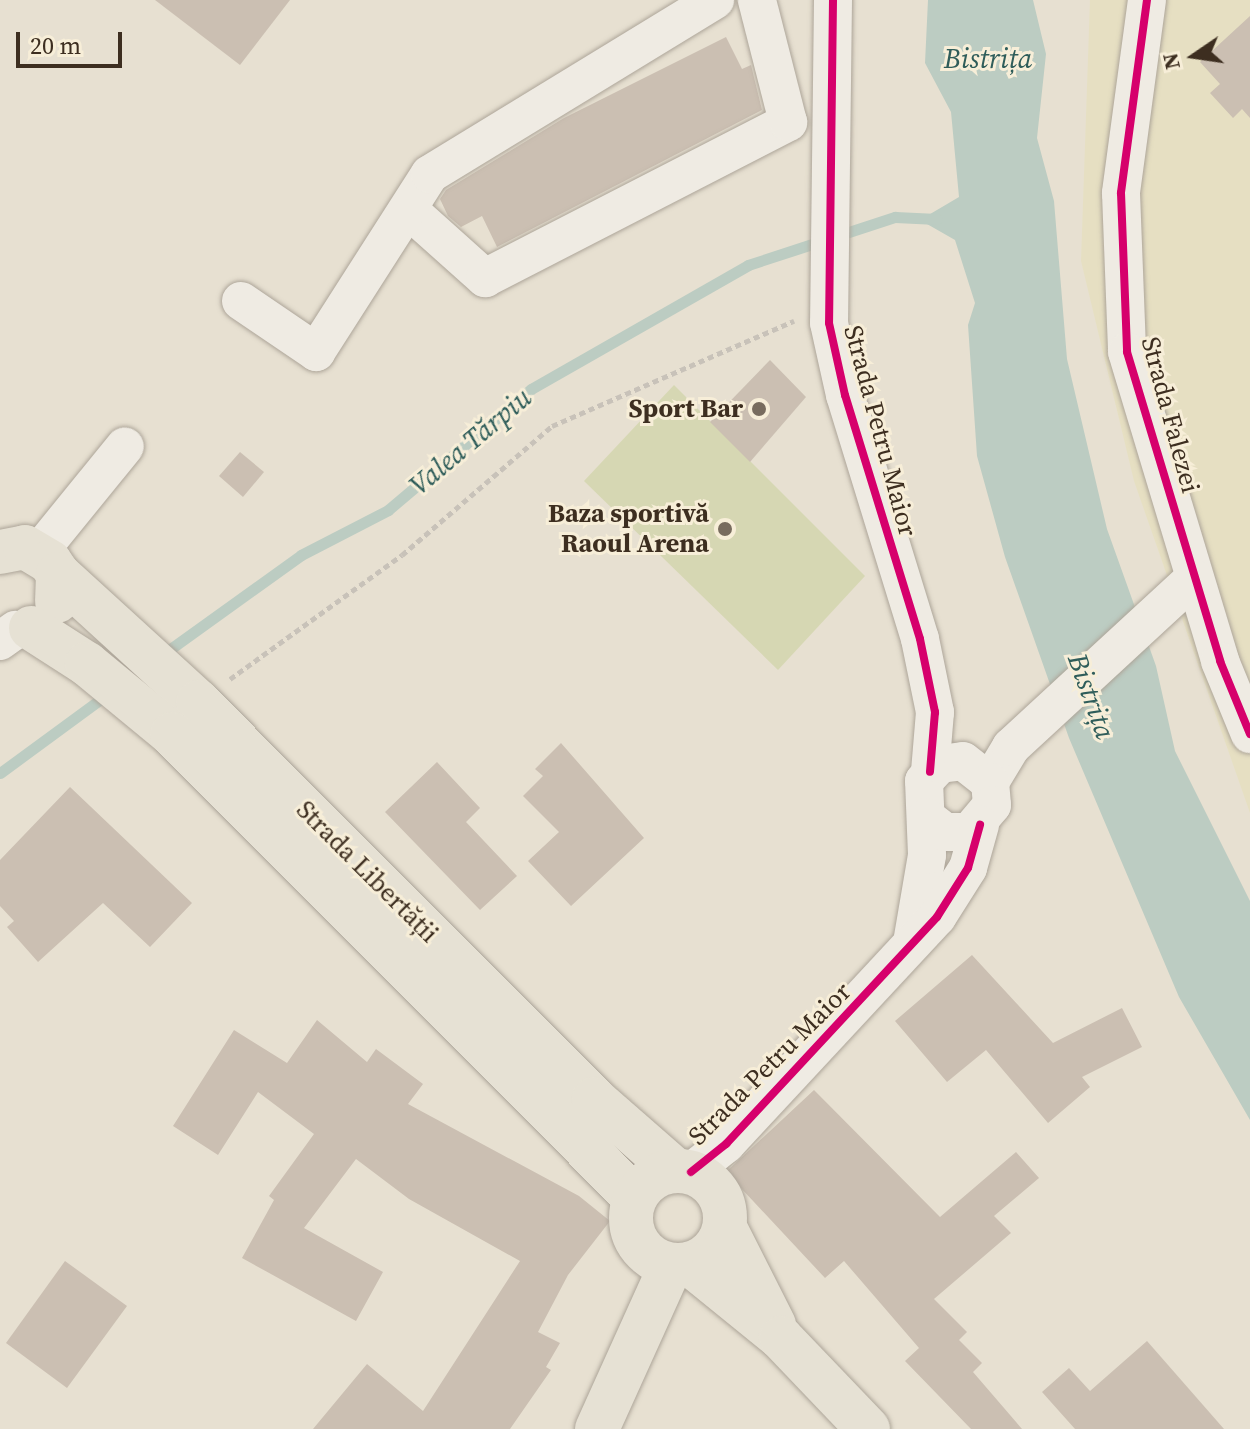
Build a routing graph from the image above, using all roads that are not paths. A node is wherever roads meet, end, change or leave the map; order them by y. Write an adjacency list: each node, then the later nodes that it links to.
1 (715, 0): 5 (street)
2 (757, 0): 5 (street)
3 (833, 0): 12 (street, Strada Petru Maior)
4 (1147, 0): 9 (street, Strada Falezei)
5 (410, 211): 6 (street)
6 (241, 301)
7 (125, 446): 8 (street)
8 (24, 550): 10 (main road); 16 (main road, Strada Libertății)
9 (1194, 578): 11 (street, Strada Falezei); 12 (street)
10 (11, 631): 17 (main road, Strada Libertății)
11 (1250, 734)
12 (964, 770): 13 (street); 14 (street)
13 (926, 817): 14 (street); 15 (street)
14 (980, 825): 15 (street, Strada Petru Maior)
15 (912, 943): 16 (street, Strada Petru Maior)
16 (701, 1189): 17 (main road); 18 (main road); 19 (main road, Strada Libertății)
17 (635, 1198): 18 (main road)
18 (666, 1258): 19 (main road, Strada Libertății); 20 (main road)
19 (781, 1338): 21 (main road, Strada Libertății)
20 (604, 1410)
21 (868, 1429)

